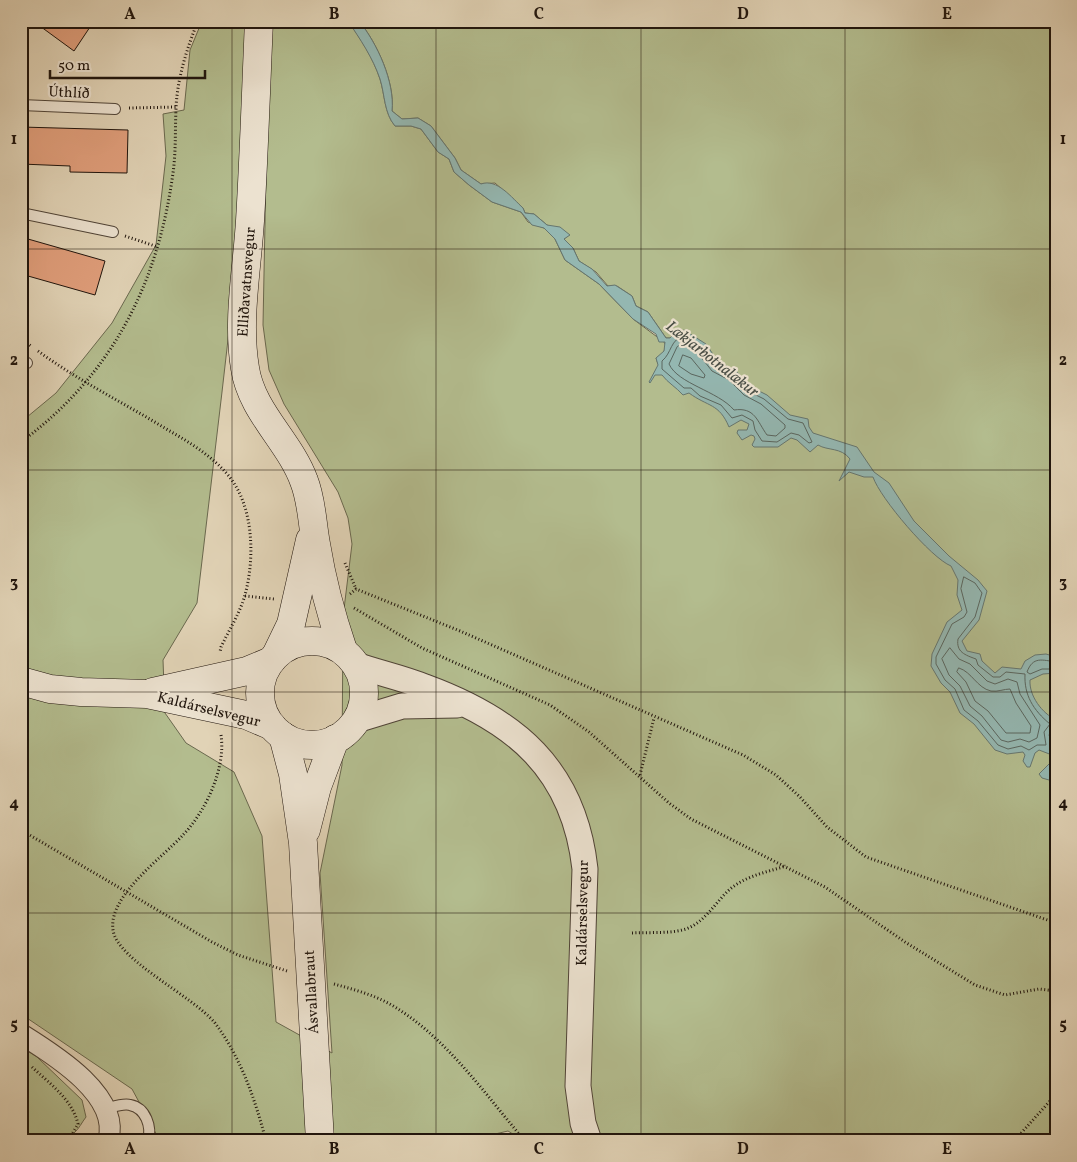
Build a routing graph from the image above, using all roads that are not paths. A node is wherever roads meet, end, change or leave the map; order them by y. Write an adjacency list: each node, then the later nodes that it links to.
1 (259, 21): 6 (main road, Elliðavatnsvegur)
2 (21, 105): 3 (lane, Úthlíð)
3 (115, 109)
4 (21, 213): 5 (lane)
5 (113, 232)
6 (312, 526): 7 (main road, Elliðavatnsvegur); 8 (main road, Elliðavatnsvegur)
7 (273, 658): 8 (main road); 10 (main road, Kaldárselsvegur); 13 (main road)
8 (349, 658): 11 (street, Kaldárselsvegur); 12 (main road)
9 (21, 681): 10 (main road, Kaldárselsvegur)
10 (147, 694): 13 (main road, Kaldárselsvegur)
11 (465, 705): 12 (street, Kaldárselsvegur); 21 (street, Kaldárselsvegur)
12 (356, 720): 14 (main road)
13 (277, 731): 14 (main road); 15 (main road, Ásvallabraut)
14 (335, 739): 15 (main road, Ásvallabraut)
15 (303, 844): 20 (main road, Ásvallabraut)
16 (21, 1034): 17 (street)
17 (106, 1109): 18 (street); 19 (lane)
18 (108, 1141)
19 (148, 1141)
20 (320, 1141)
21 (589, 1141)

